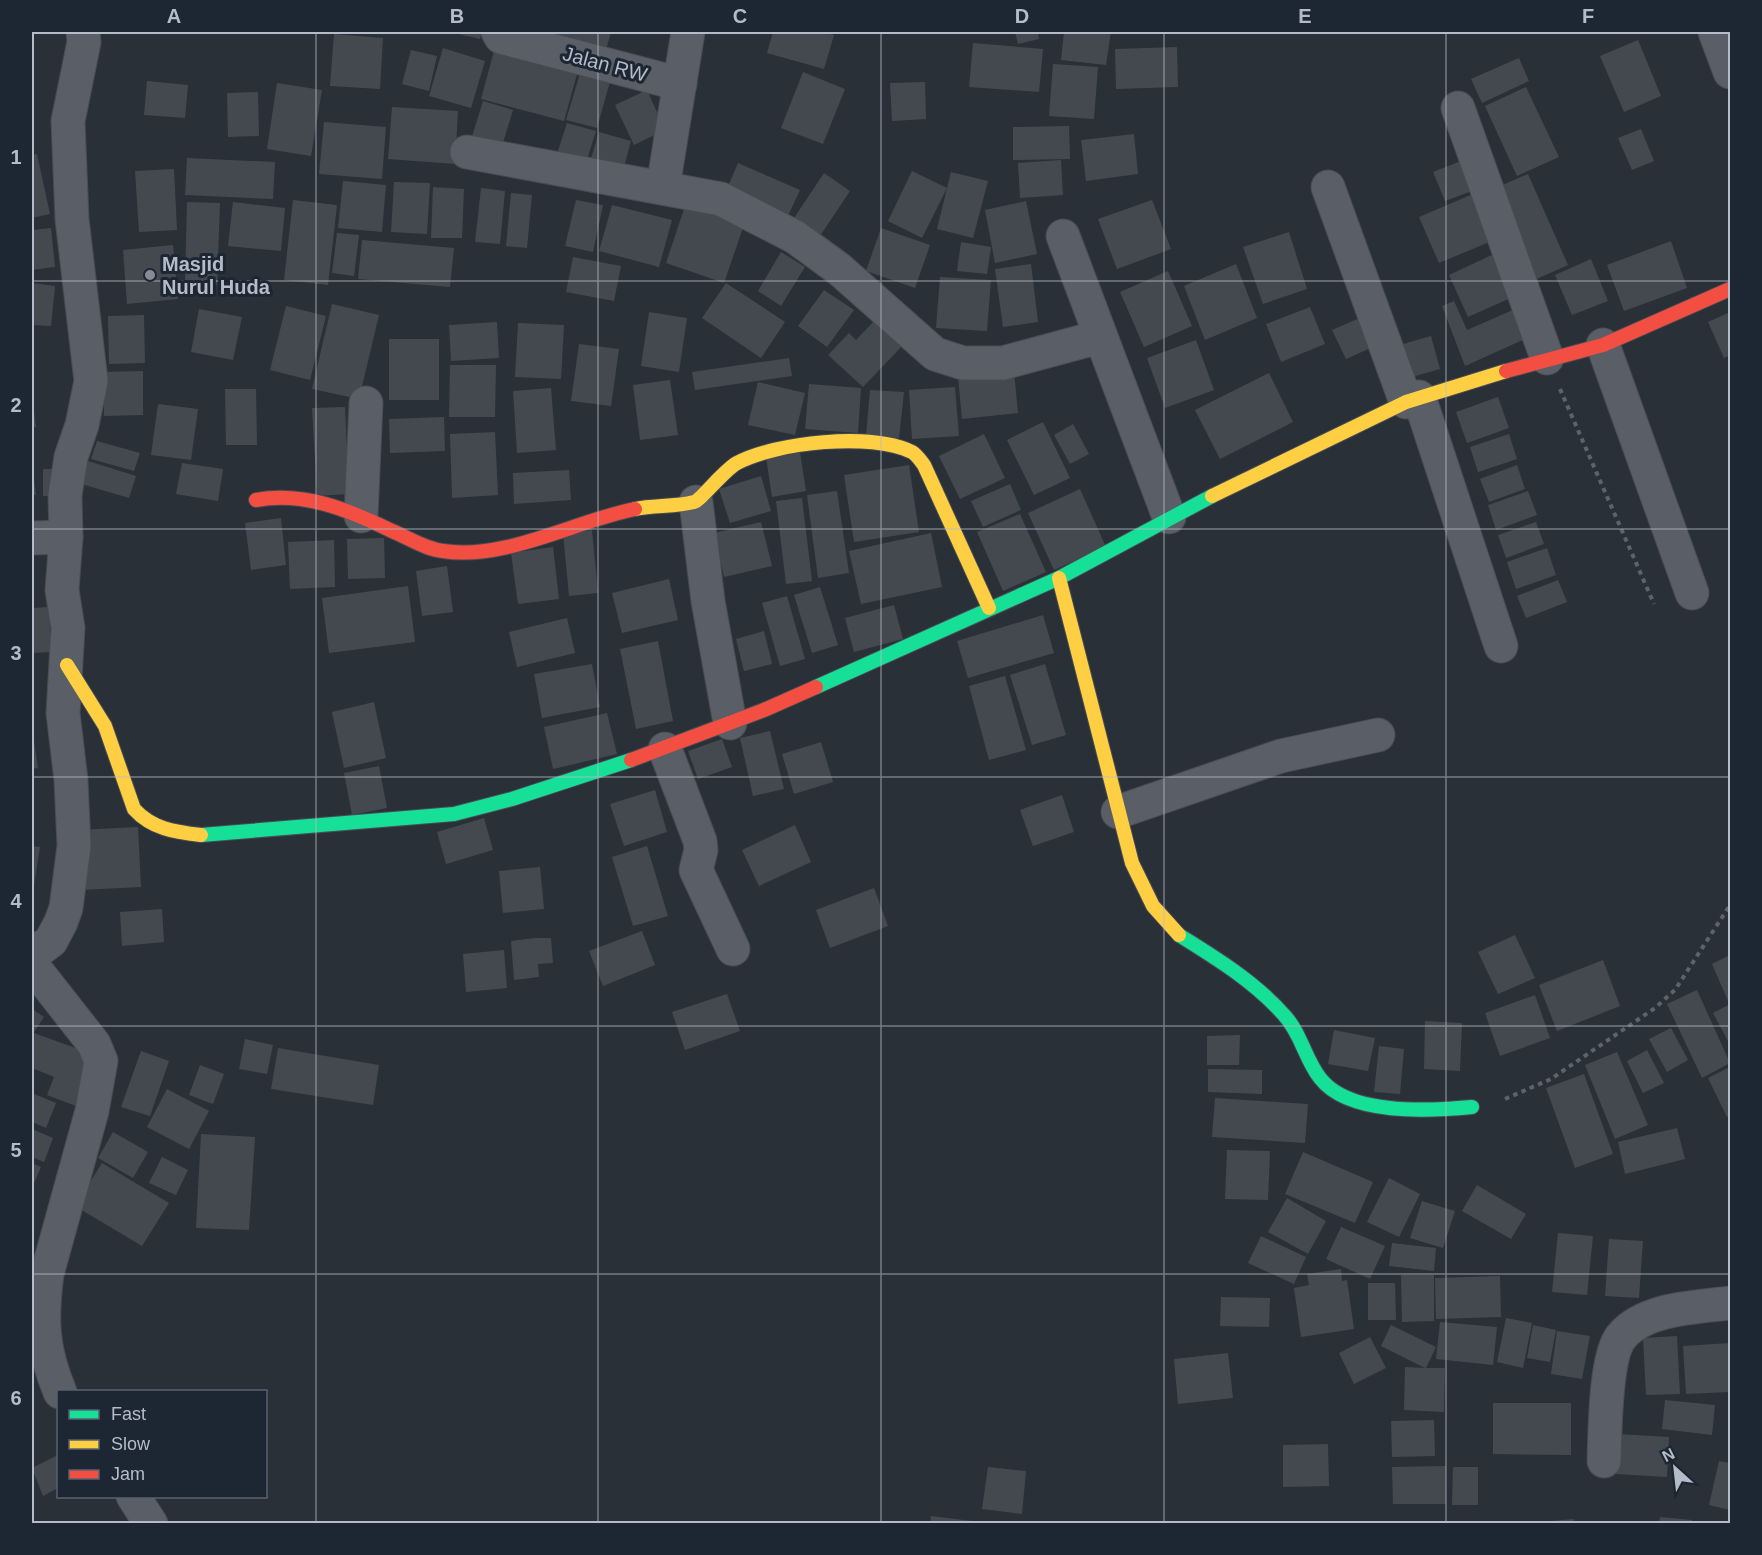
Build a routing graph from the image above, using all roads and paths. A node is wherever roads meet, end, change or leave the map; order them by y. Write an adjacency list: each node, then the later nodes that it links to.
1 (83, 32): 22 (street)
2 (498, 32): 6 (street, Jalan RW)
3 (688, 32): 6 (street)
4 (1715, 32): 5 (street)
5 (1731, 72)
6 (680, 84): 9 (street)
7 (1458, 108): 15 (street)
8 (467, 152): 9 (street)
9 (663, 187): 13 (street)
10 (1328, 187): 16 (street)
11 (1063, 236): 13 (street)
12 (1731, 289): 14 (street)
13 (1099, 336): 21 (street)
14 (1604, 345): 15 (street); 25 (street)
15 (1547, 358): 16 (street); 26 (path)
16 (1413, 399): 21 (street); 28 (street)
17 (366, 403): 20 (street)
18 (256, 500): 20 (street)
19 (696, 502): 20 (street); 27 (street); 30 (street)
20 (361, 516)
21 (1169, 517): 24 (street)
22 (66, 537): 23 (street); 29 (street)
23 (32, 538)
24 (1059, 578): 27 (street); 33 (street)
25 (1692, 593)
26 (1654, 604)
27 (989, 608): 30 (street)
28 (1501, 646)
29 (67, 665): 32 (street); 36 (street)
30 (730, 723): 32 (street)
31 (1378, 735): 33 (street)
32 (665, 749): 35 (street)
33 (1118, 812): 38 (street)
34 (1731, 905): 38 (path)
35 (733, 949)
36 (32, 950)
37 (32, 965): 40 (street)
38 (1472, 1107)
39 (1731, 1303): 42 (street)
40 (39, 1360): 41 (street)
41 (59, 1390)
42 (1604, 1461)
43 (134, 1498): 44 (street)
44 (151, 1524)

